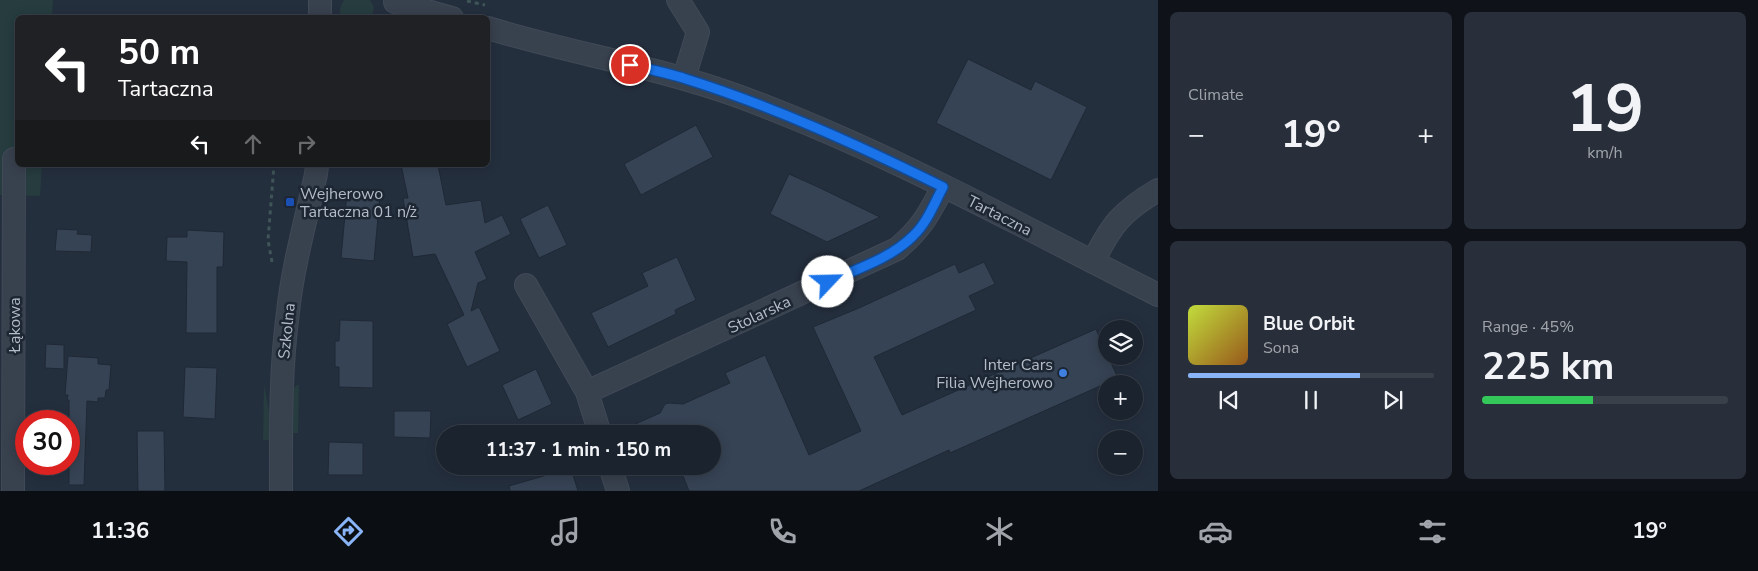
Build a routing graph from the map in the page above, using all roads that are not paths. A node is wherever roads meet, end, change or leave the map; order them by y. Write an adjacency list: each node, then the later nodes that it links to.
1 (320, 0): 4 (street)
2 (678, 0): 9 (street)
3 (395, 6): 5 (street)
4 (320, 15)
5 (438, 15)
6 (490, 29): 8 (street, Tartaczna)
7 (490, 40): 8 (street, Tartaczna)
8 (527, 40): 9 (street, Tartaczna)
9 (684, 78): 12 (street, Tartaczna)
10 (14, 159): 20 (street, Łąkowa)
11 (318, 168): 21 (street, Szkolna)
12 (943, 187): 14 (street, Tartaczna); 17 (street, Stolarska)
13 (1158, 190): 14 (street)
14 (1093, 262): 16 (street, Tartaczna)
15 (526, 285): 17 (street)
16 (1158, 295)
17 (587, 392): 18 (street)
18 (597, 425)
19 (613, 475): 22 (street)
20 (14, 491)
21 (281, 491)
22 (618, 491)

